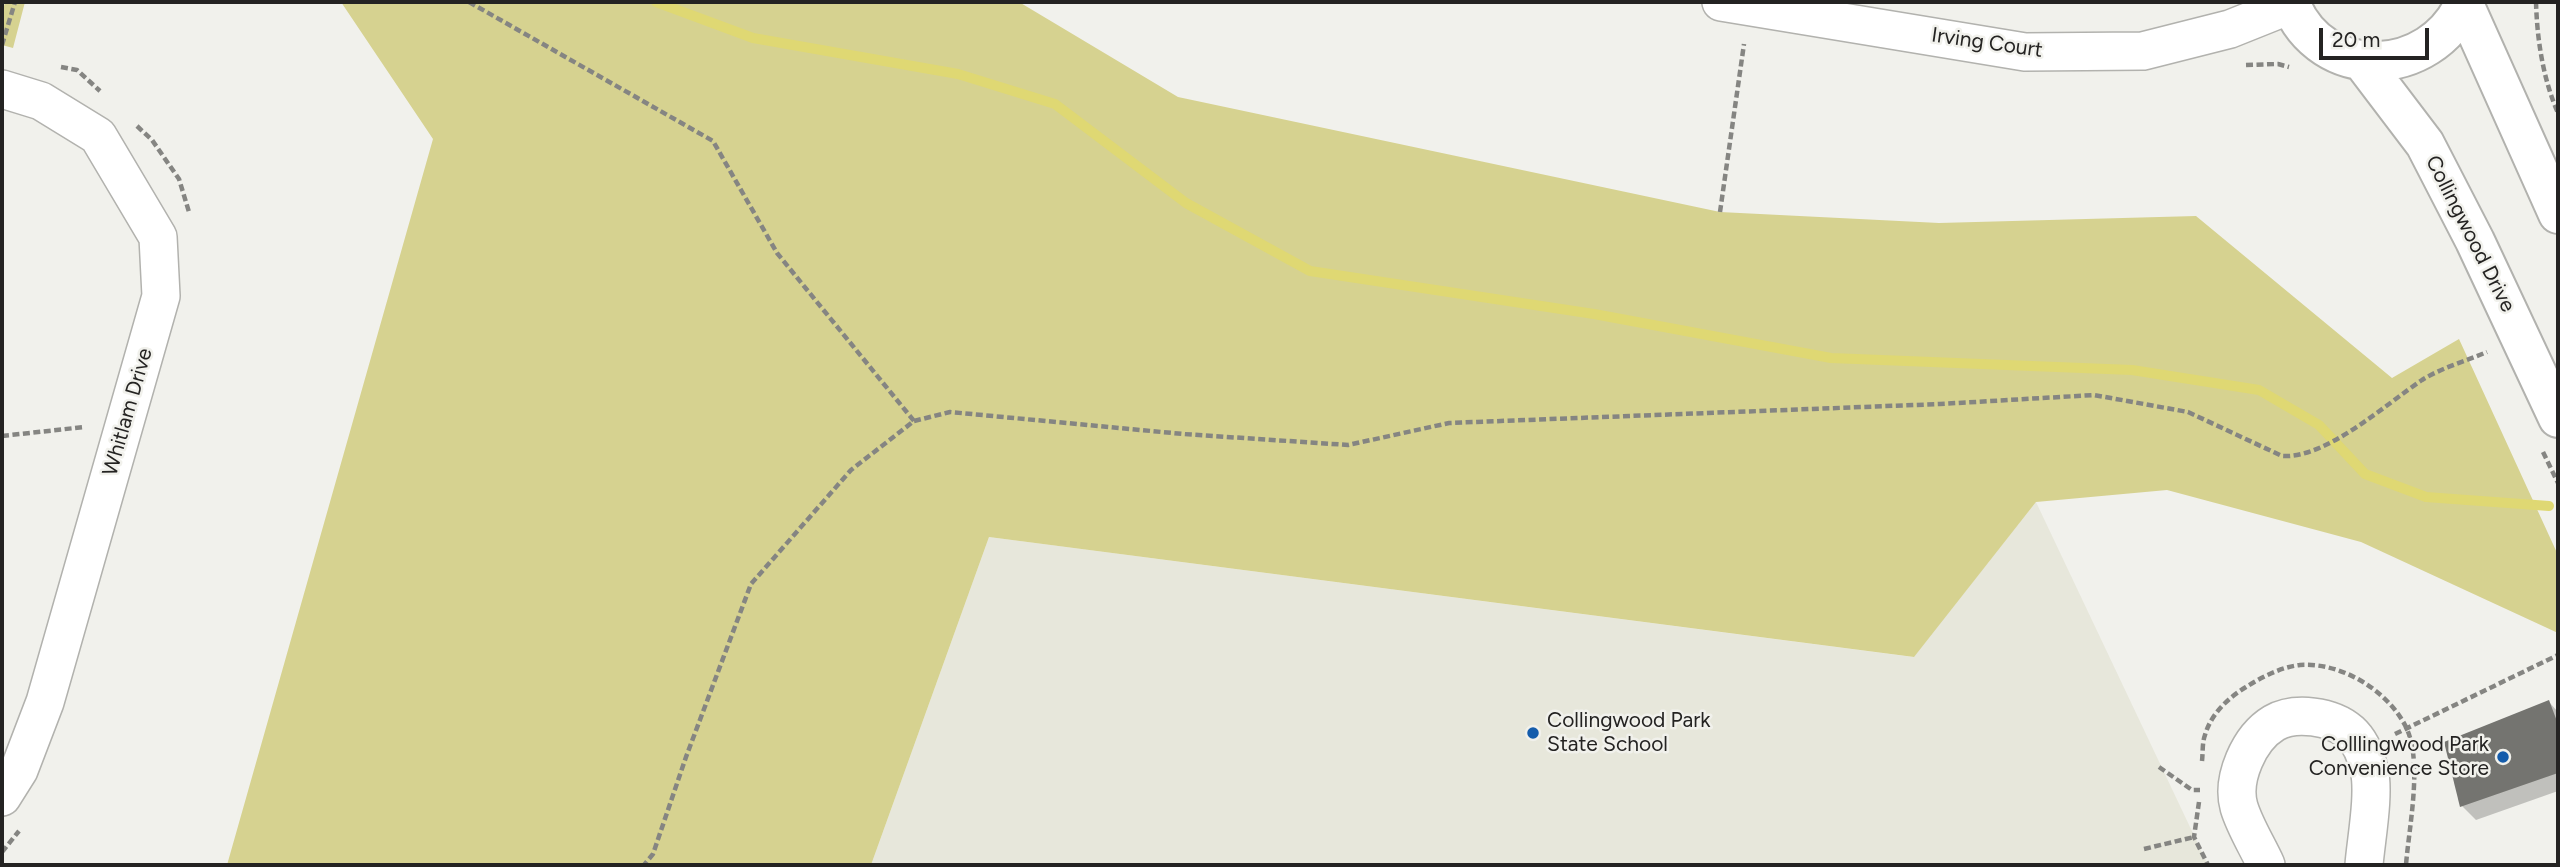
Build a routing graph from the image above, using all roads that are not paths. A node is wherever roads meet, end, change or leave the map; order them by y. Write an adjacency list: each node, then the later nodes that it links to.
1 (1740, 3): 2 (street, Irving Court)
2 (2290, 3): 4 (main road)
3 (2465, 3): 4 (main road); 6 (main road)
4 (2362, 61): 7 (main road, Collingwood Drive)
5 (2, 89): 8 (street, Whitlam Drive)
6 (2558, 214)
7 (2558, 418)
8 (2, 797)
9 (2266, 865): 10 (street)
10 (2364, 865)

